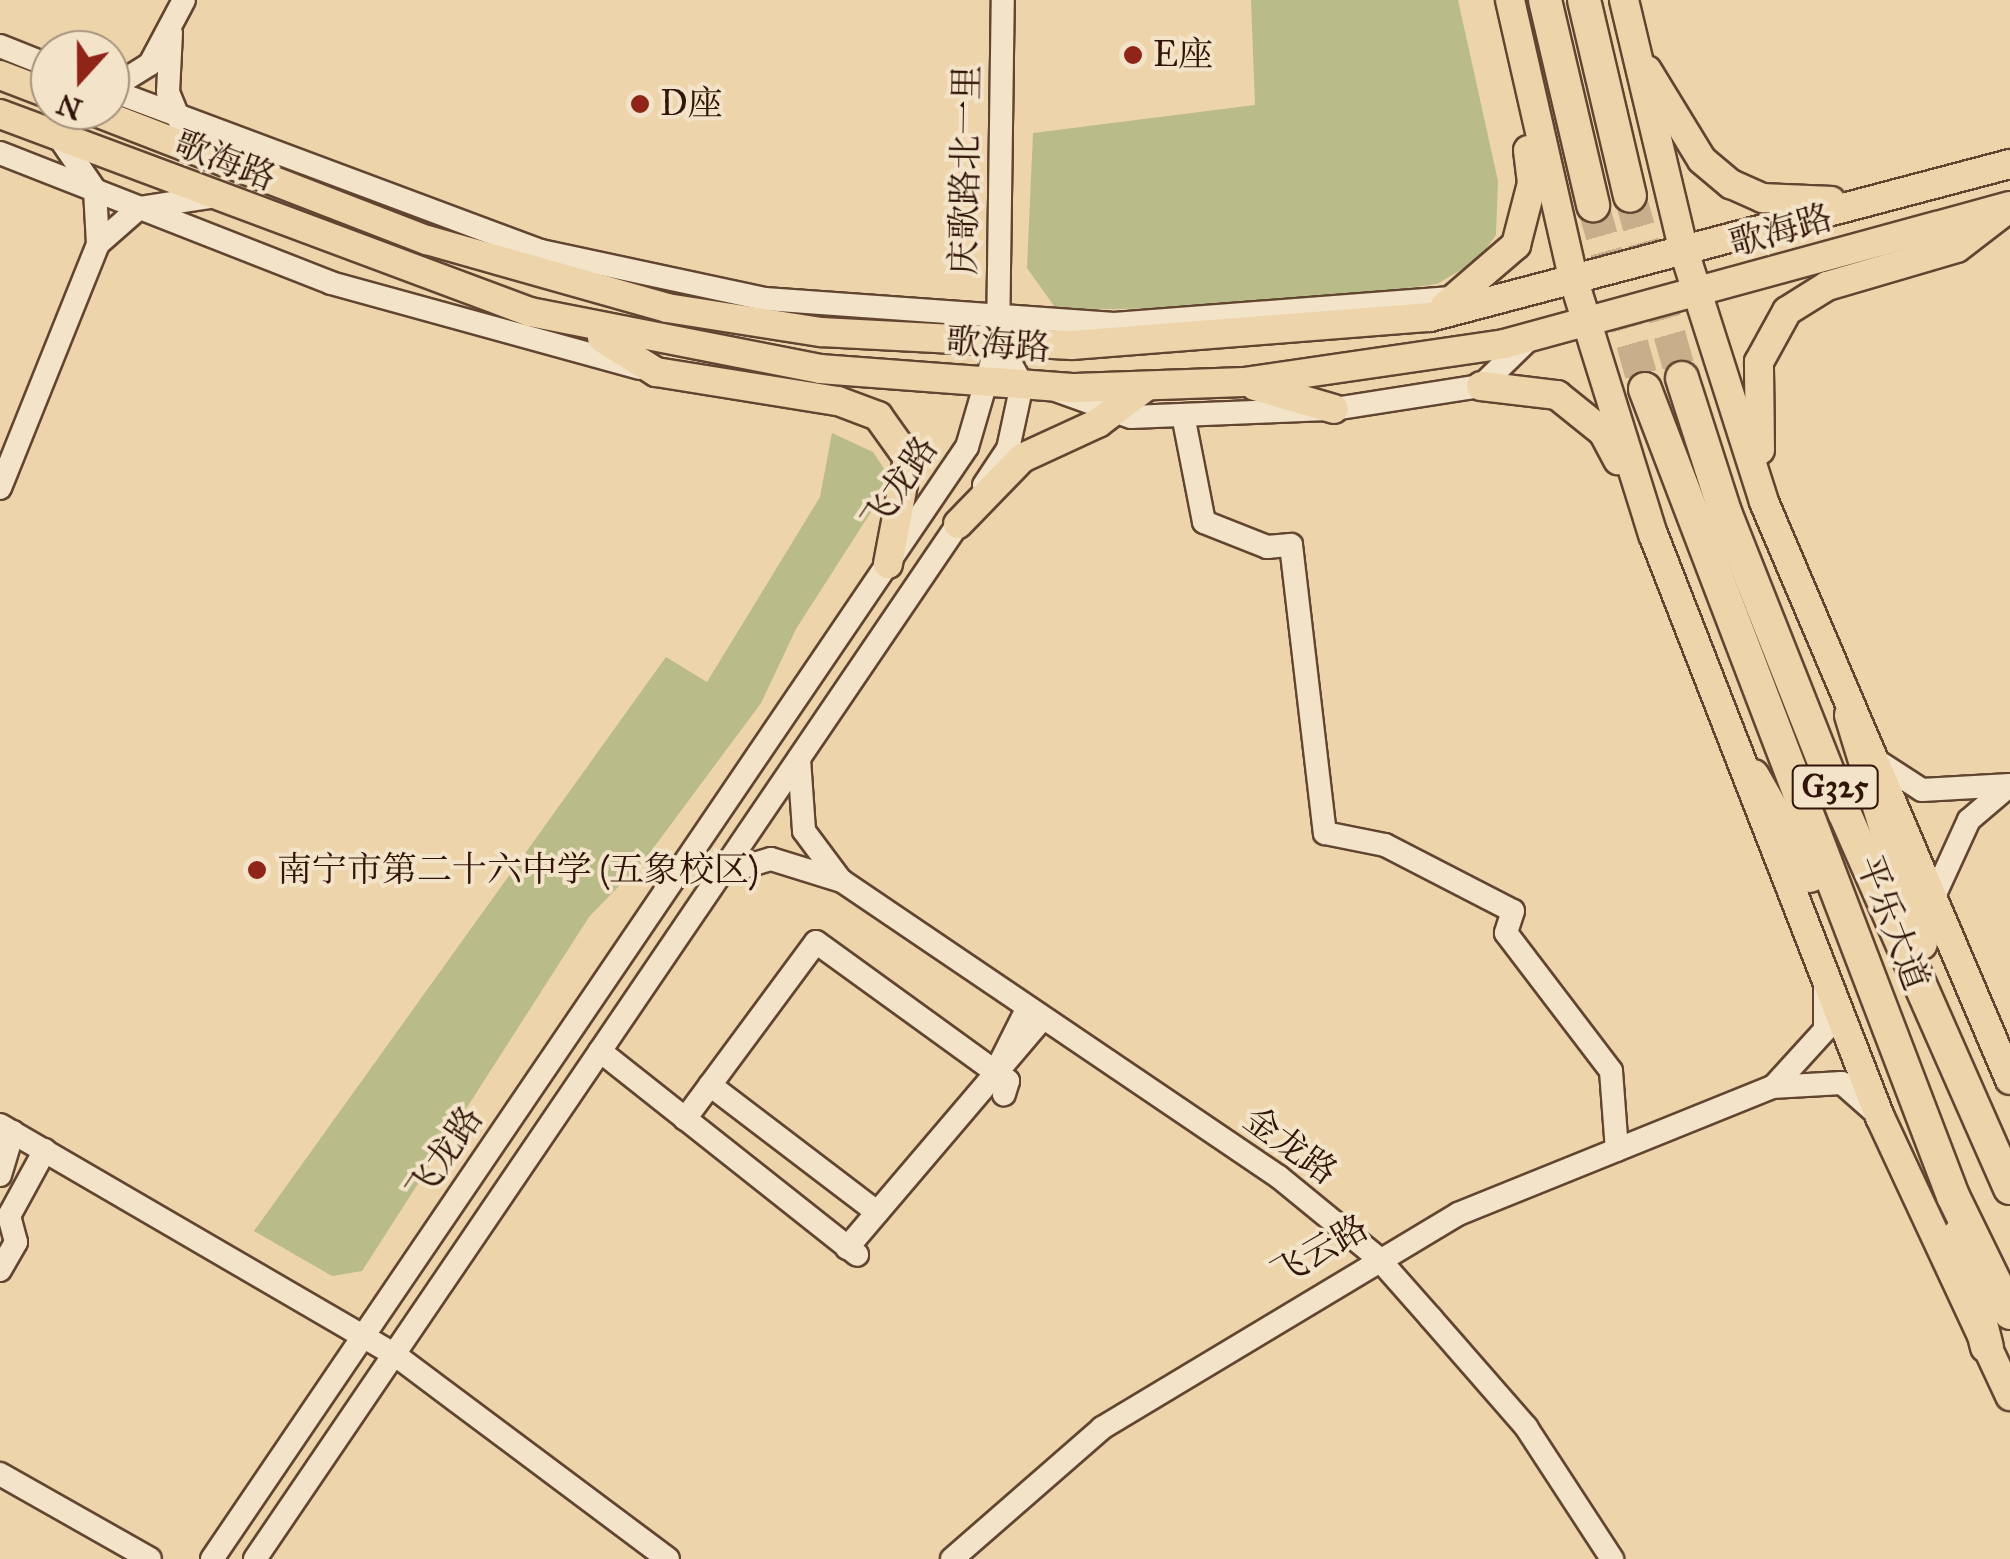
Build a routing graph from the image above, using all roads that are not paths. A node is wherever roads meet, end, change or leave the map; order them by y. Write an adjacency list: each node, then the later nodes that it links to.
1 (184, 0): 7 (street)
2 (1003, 0): 39 (street, 庆歌路北一里)
3 (1510, 0): 10 (main road)
4 (1545, 0): 27 (highway)
5 (1584, 0): 25 (highway)
6 (1624, 0): 9 (main road)
7 (171, 33): 13 (street); 17 (street)
8 (0, 46): 11 (street)
9 (1632, 46): 23 (main road); 31 (main road)
10 (1519, 54): 32 (main road); 34 (main road)
11 (30, 58)
12 (0, 75): 14 (main road)
13 (130, 77)
14 (30, 86)
15 (130, 98): 17 (street)
16 (0, 114): 19 (main road, 歌海路)
17 (174, 115): 21 (street); 39 (street)
18 (130, 125): 21 (main road, 歌海路)
19 (58, 136): 24 (street); 26 (main road, 歌海路)
20 (0, 153): 24 (street)
21 (228, 163): 39 (main road, 歌海路)
22 (2010, 164): 23 (main road, 歌海路)
23 (1946, 182): 31 (main road, 歌海路)
24 (94, 190): 29 (street); 30 (street)
25 (1630, 196)
26 (214, 197): 29 (street); 37 (main road, 歌海路)
27 (1593, 205)
28 (2010, 207): 33 (main road, 歌海路); 53 (main road)
29 (139, 208): 30 (street); 41 (street)
30 (98, 244): 52 (street)
31 (1684, 252): 32 (main road, 歌海路); 33 (main road)
32 (1574, 281): 35 (main road, 歌海路); 38 (main road)
33 (1698, 293): 38 (main road, 歌海路); 53 (main road)
34 (1459, 297): 35 (street); 36 (main road); 39 (street)
35 (1501, 299): 36 (main road, 歌海路)
36 (1430, 316): 39 (main road, 歌海路)
37 (579, 324): 41 (main road); 43 (main road, 歌海路)
38 (1586, 326): 40 (main road, 歌海路); 54 (main road)
39 (999, 329): 43 (street, 飞龙路); 45 (street)
40 (1530, 338): 44 (main road, 歌海路); 47 (street)
41 (656, 372): 56 (main road)
42 (1682, 378): 68 (highway, 平乐大道 / G325)
43 (984, 382): 45 (main road, 歌海路); 56 (street, 飞龙路)
44 (1244, 382): 46 (main road, 歌海路); 49 (main road)
45 (1034, 385): 46 (main road, 歌海路); 50 (street); 55 (street, 飞龙路)
46 (1146, 386): 50 (main road)
47 (1481, 386): 49 (street); 54 (main road)
48 (1645, 389): 66 (highway, 平乐大道)
49 (1334, 409): 51 (street)
50 (1114, 411): 51 (street); 55 (main road)
51 (1183, 415): 80 (street)
52 (0, 488)
53 (1764, 502): 57 (main road)
54 (1647, 516): 60 (main road)
55 (958, 524): 59 (street, 飞龙路)
56 (888, 564): 90 (street, 飞龙路)
57 (1850, 715): 58 (main road); 68 (highway)
58 (1873, 758): 61 (street); 64 (main road)
59 (799, 759): 62 (street, 飞龙路); 63 (street, 金龙路)
60 (1754, 776): 65 (main road); 66 (highway)
61 (2010, 785): 64 (street)
62 (720, 874): 63 (street, 金龙路); 69 (street, 飞龙路)
63 (842, 881): 67 (street, 金龙路)
64 (1936, 892): 71 (main road)
65 (1822, 976): 72 (street, 飞云路); 75 (main road)
66 (1878, 997): 85 (highway, 平乐大道)
67 (1034, 1014): 70 (street); 87 (street, 金龙路)
68 (1944, 1031): 76 (highway, 平乐大道 / G325)
69 (600, 1051): 77 (street); 92 (street, 飞龙路)
70 (996, 1071): 73 (street); 74 (street); 86 (street)
71 (2010, 1080)
72 (1772, 1087): 75 (street, 飞云路); 80 (street, 飞云路)
73 (715, 1088): 77 (street); 86 (street)
74 (1004, 1094)
75 (1880, 1118): 91 (main road)
76 (1983, 1120): 82 (highway); 84 (highway, 平乐大道 / G325)
77 (689, 1122): 86 (street)
78 (6, 1128): 79 (street); 81 (street); 83 (street)
79 (44, 1150): 88 (street); 90 (street)
80 (1617, 1150): 87 (street, 飞云路)
81 (0, 1154)
82 (2010, 1166)
83 (0, 1175)
84 (2010, 1188)
85 (1953, 1196): 89 (highway, 平乐大道); 91 (highway)
86 (877, 1212)
87 (1378, 1258): 101 (street, 飞云路); 102 (street, 金龙路)
88 (0, 1270)
89 (2010, 1313)
90 (364, 1335): 92 (street); 98 (street, 飞龙路)
91 (1987, 1346): 93 (main road)
92 (394, 1354): 99 (street, 飞龙路); 100 (street)
93 (2010, 1396)
94 (0, 1474): 97 (street)
95 (0, 1487): 96 (street)
96 (130, 1559)
97 (150, 1559)
98 (212, 1559)
99 (255, 1559)
100 (668, 1559)
101 (952, 1559)
102 (1612, 1559)

